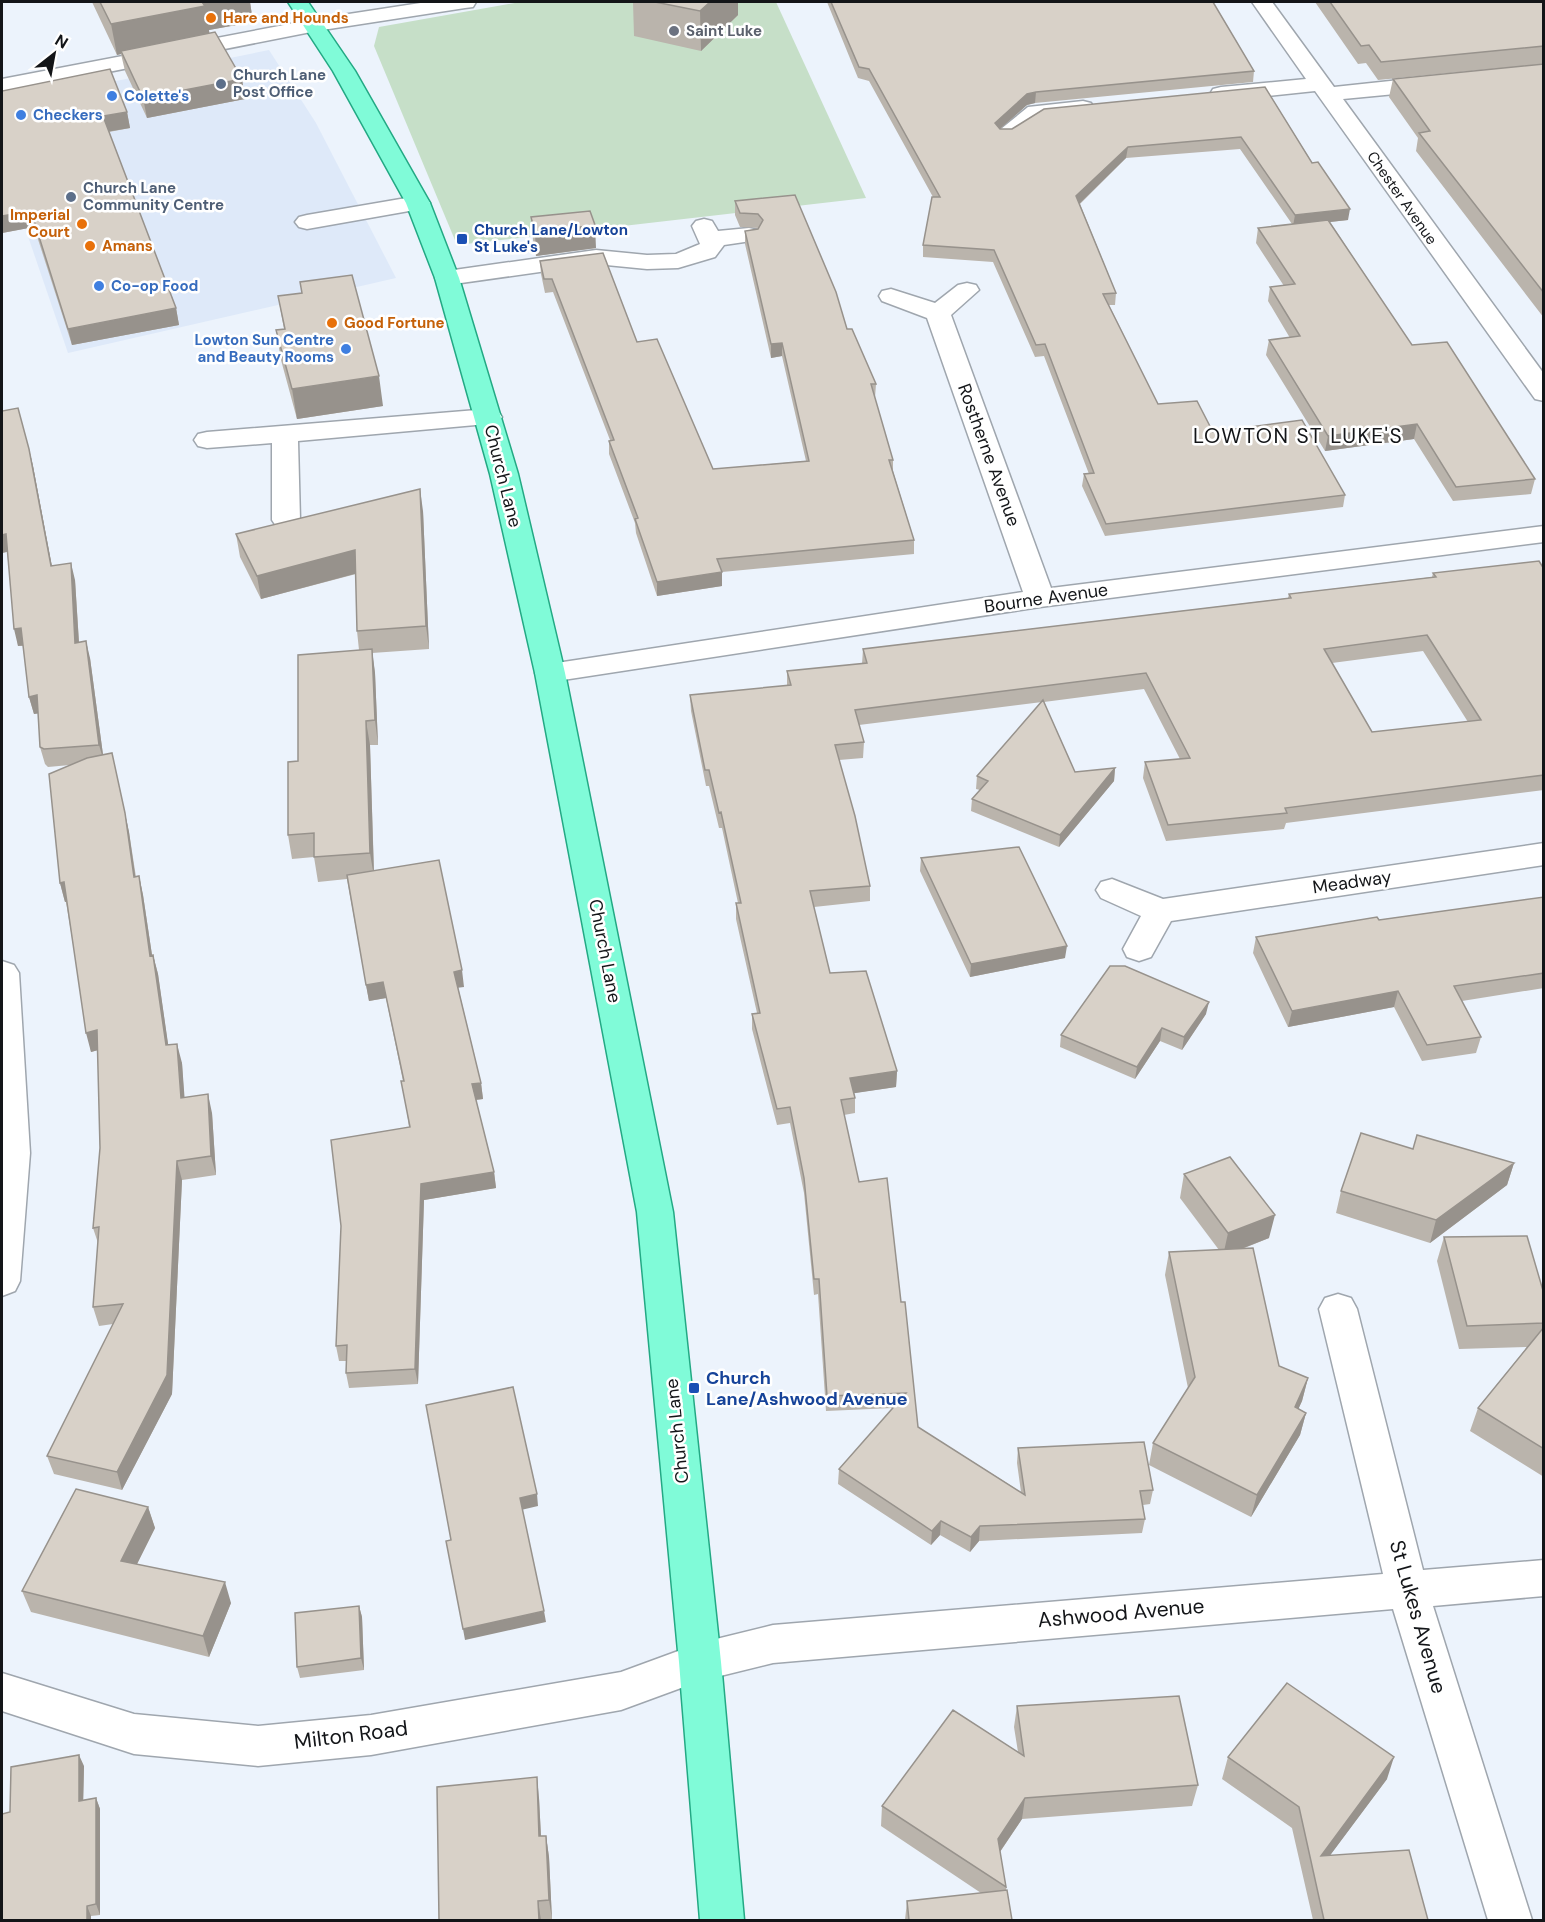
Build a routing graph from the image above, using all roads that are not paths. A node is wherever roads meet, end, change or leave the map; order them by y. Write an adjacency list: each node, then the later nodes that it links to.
1 (465, 2): 3 (street)
2 (1262, 2): 6 (street, Chester Avenue)
3 (307, 13): 5 (street); 10 (main road, Church Lane)
4 (1453, 81): 6 (street)
5 (2, 86)
6 (1325, 89): 7 (street); 17 (street, Chester Avenue)
7 (1202, 96)
8 (1107, 105): 9 (street)
9 (1007, 133)
10 (418, 203): 11 (street); 13 (main road, Church Lane)
11 (307, 222)
12 (749, 236): 13 (street)
13 (447, 278): 18 (main road, Church Lane)
14 (967, 290): 16 (street)
15 (891, 296): 16 (street)
16 (938, 313): 23 (street, Rostherne Avenue)
17 (1544, 393)
18 (489, 417): 19 (street); 24 (main road, Church Lane)
19 (285, 434): 20 (street); 21 (street)
20 (207, 440)
21 (286, 520)
22 (1544, 534): 23 (street, Bourne Avenue)
23 (1041, 598): 24 (street, Bourne Avenue)
24 (550, 673): 34 (main road, Church Lane)
25 (1544, 854): 27 (street, Meadway)
26 (1112, 890): 27 (street)
27 (1160, 911): 28 (street)
28 (1139, 950)
29 (2, 973): 30 (street)
30 (2, 1281)
31 (1338, 1310): 33 (street, St Lukes Avenue)
32 (1544, 1578): 33 (street, Ashwood Avenue)
33 (1407, 1588): 34 (street, Ashwood Avenue); 37 (street, St Lukes Avenue)
34 (700, 1662): 35 (street, Milton Road); 36 (main road, Church Lane)
35 (2, 1692)
36 (722, 1920)
37 (1510, 1920)

